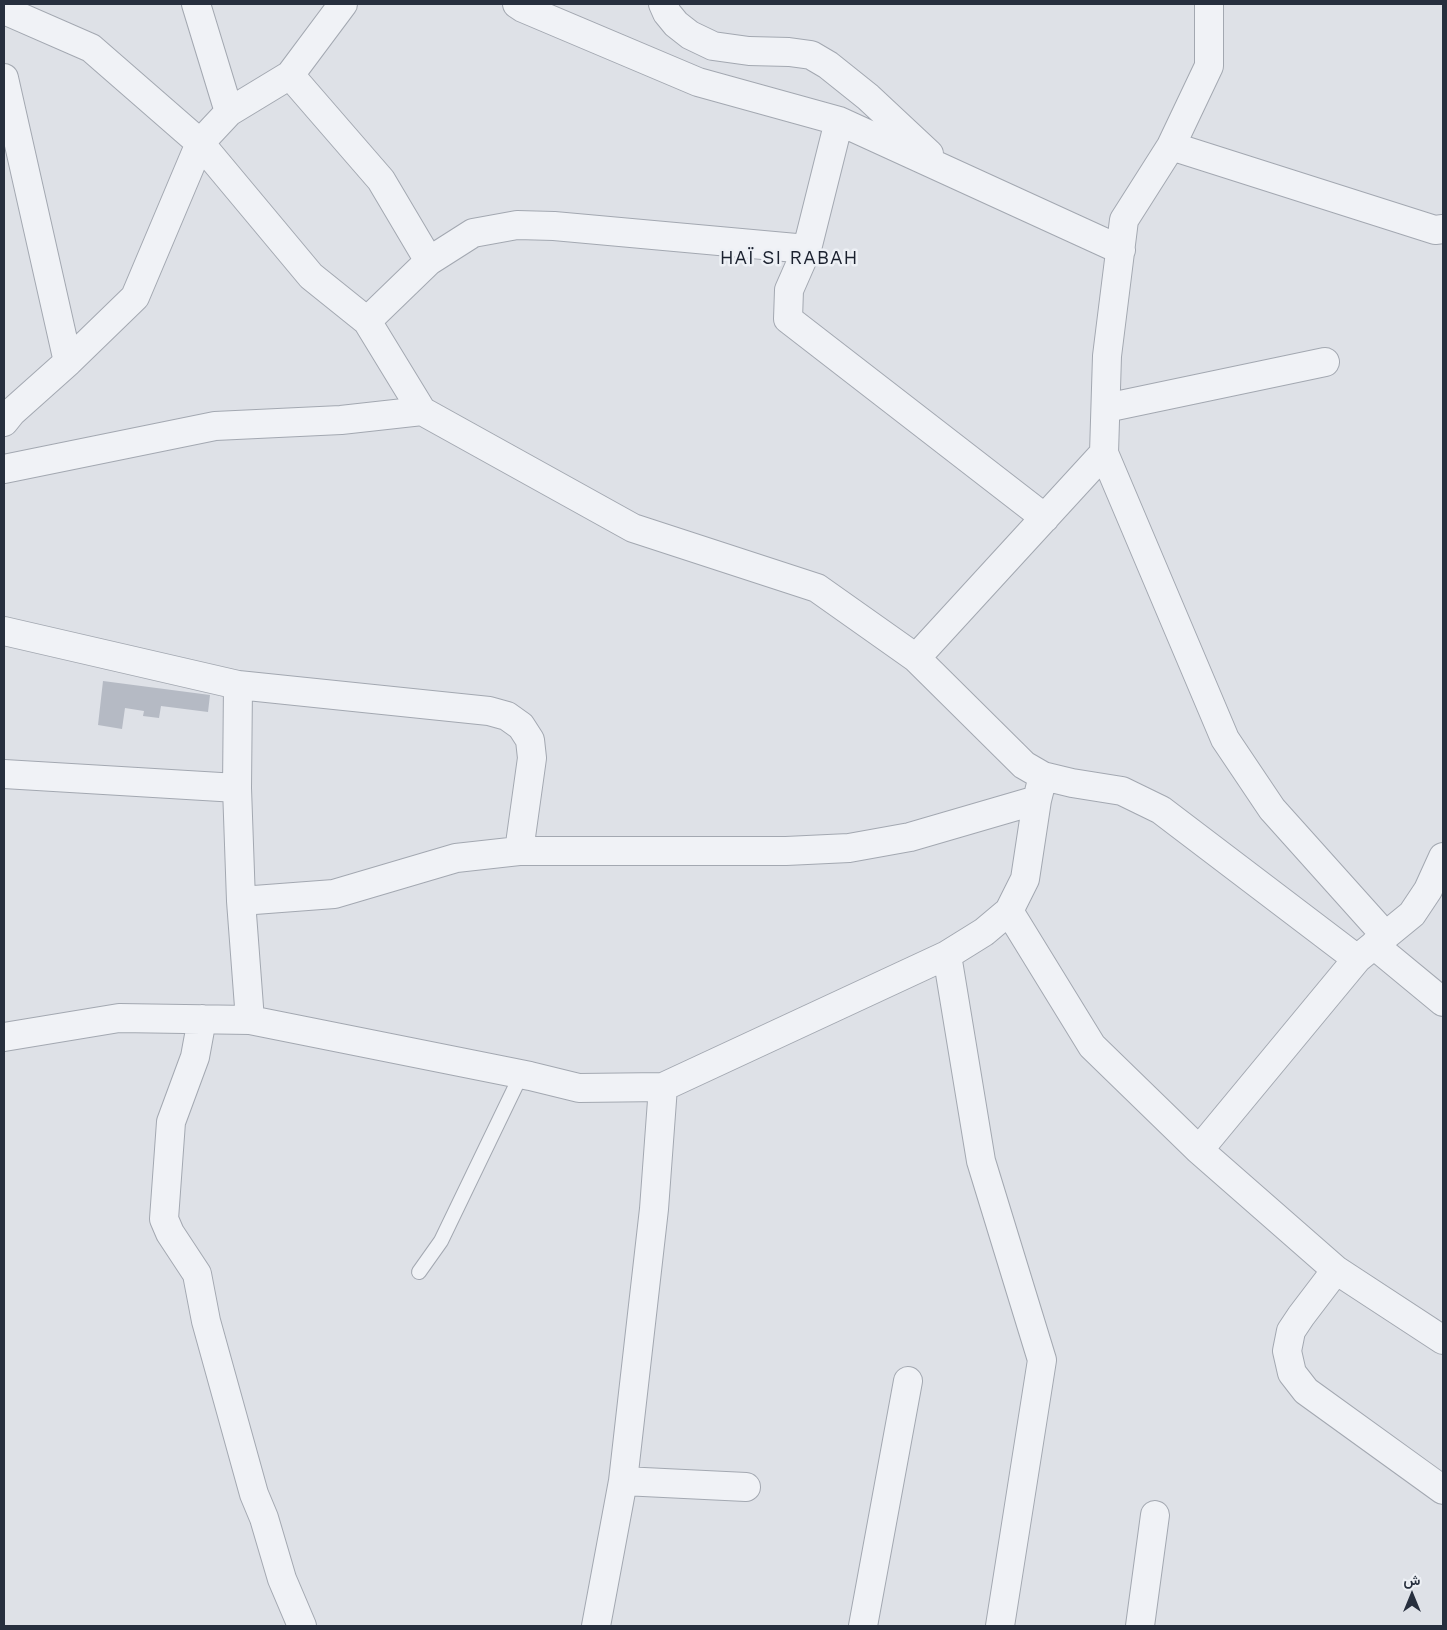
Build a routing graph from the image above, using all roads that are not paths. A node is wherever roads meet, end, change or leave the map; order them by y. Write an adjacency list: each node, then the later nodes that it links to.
1 (196, 4): 9 (street)
2 (343, 4): 7 (street)
3 (517, 4): 10 (street)
4 (663, 4): 13 (street)
5 (1209, 4): 12 (street)
6 (4, 10): 11 (street)
7 (290, 75): 9 (street); 17 (street)
8 (4, 78): 19 (street)
9 (229, 112): 11 (street)
10 (838, 122): 13 (street); 15 (street)
11 (200, 143): 18 (street); 19 (street)
12 (1171, 146): 14 (street); 16 (street)
13 (947, 171): 16 (street)
14 (1443, 229)
15 (807, 249): 17 (street); 26 (street)
16 (1120, 250): 21 (street)
17 (430, 262): 18 (street)
18 (367, 321): 22 (street)
19 (68, 362): 23 (street)
20 (1325, 362): 21 (street)
21 (1106, 408): 24 (street)
22 (422, 411): 25 (street); 28 (street)
23 (4, 422)
24 (1104, 453): 26 (street); 37 (street)
25 (4, 469)
26 (1045, 518): 28 (street)
27 (4, 631): 29 (street)
28 (916, 658): 32 (street)
29 (238, 685): 31 (street); 33 (street)
30 (4, 774): 31 (street)
31 (237, 788): 35 (street)
32 (1040, 788): 33 (street); 36 (street); 37 (street)
33 (519, 851): 35 (street)
34 (1443, 857): 37 (street)
35 (241, 901): 41 (street)
36 (1009, 911): 38 (street); 45 (street)
37 (1372, 946): 39 (street); 45 (street)
38 (947, 956): 44 (street); 57 (street)
39 (1443, 1002)
40 (202, 1019): 41 (street); 42 (street); 54 (street)
41 (250, 1020): 43 (street)
42 (4, 1037)
43 (521, 1075): 44 (street); 47 (lane)
44 (663, 1087): 50 (street)
45 (1199, 1150): 46 (street)
46 (1336, 1270): 48 (street); 52 (street)
47 (418, 1272)
48 (1443, 1340)
49 (908, 1381): 56 (street)
50 (623, 1481): 51 (street); 55 (street)
51 (746, 1487)
52 (1443, 1490)
53 (1155, 1516): 58 (street)
54 (302, 1626)
55 (596, 1626)
56 (863, 1626)
57 (1000, 1626)
58 (1140, 1626)

